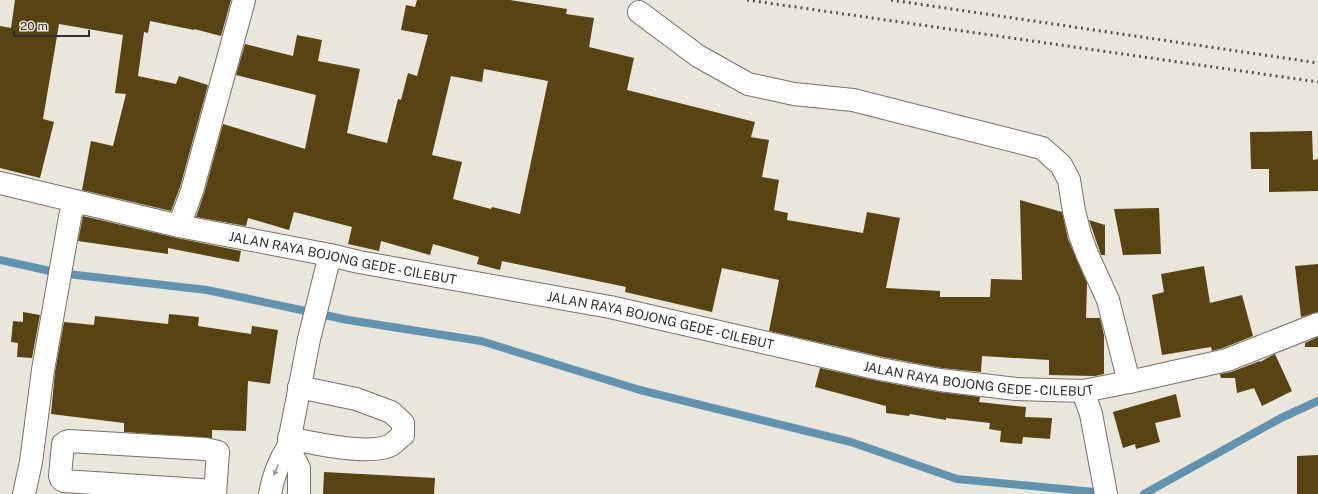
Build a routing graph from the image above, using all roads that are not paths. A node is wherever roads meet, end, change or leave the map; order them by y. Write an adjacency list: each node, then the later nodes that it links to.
1 (244, 0): 5 (street)
2 (639, 12): 8 (street)
3 (0, 183): 4 (street, JALAN RAYA BOJONG GEDE - CILEBUT)
4 (83, 203): 5 (street, JALAN RAYA BOJONG GEDE - CILEBUT); 13 (street)
5 (179, 226): 6 (street, JALAN RAYA BOJONG GEDE - CILEBUT)
6 (328, 262): 9 (street); 10 (street, JALAN RAYA BOJONG GEDE - CILEBUT)
7 (1318, 324): 8 (street, JALAN RAYA BOJONG GEDE - CILEBUT)
8 (1129, 382): 10 (street, JALAN RAYA BOJONG GEDE - CILEBUT)
9 (300, 387): 11 (street); 11 (street)
10 (1083, 391): 16 (street)
11 (288, 443): 14 (street, one-way to 14); 15 (street)
12 (215, 492): 12 (street)
13 (24, 494)
14 (270, 494)
15 (299, 494)
16 (1106, 494)

